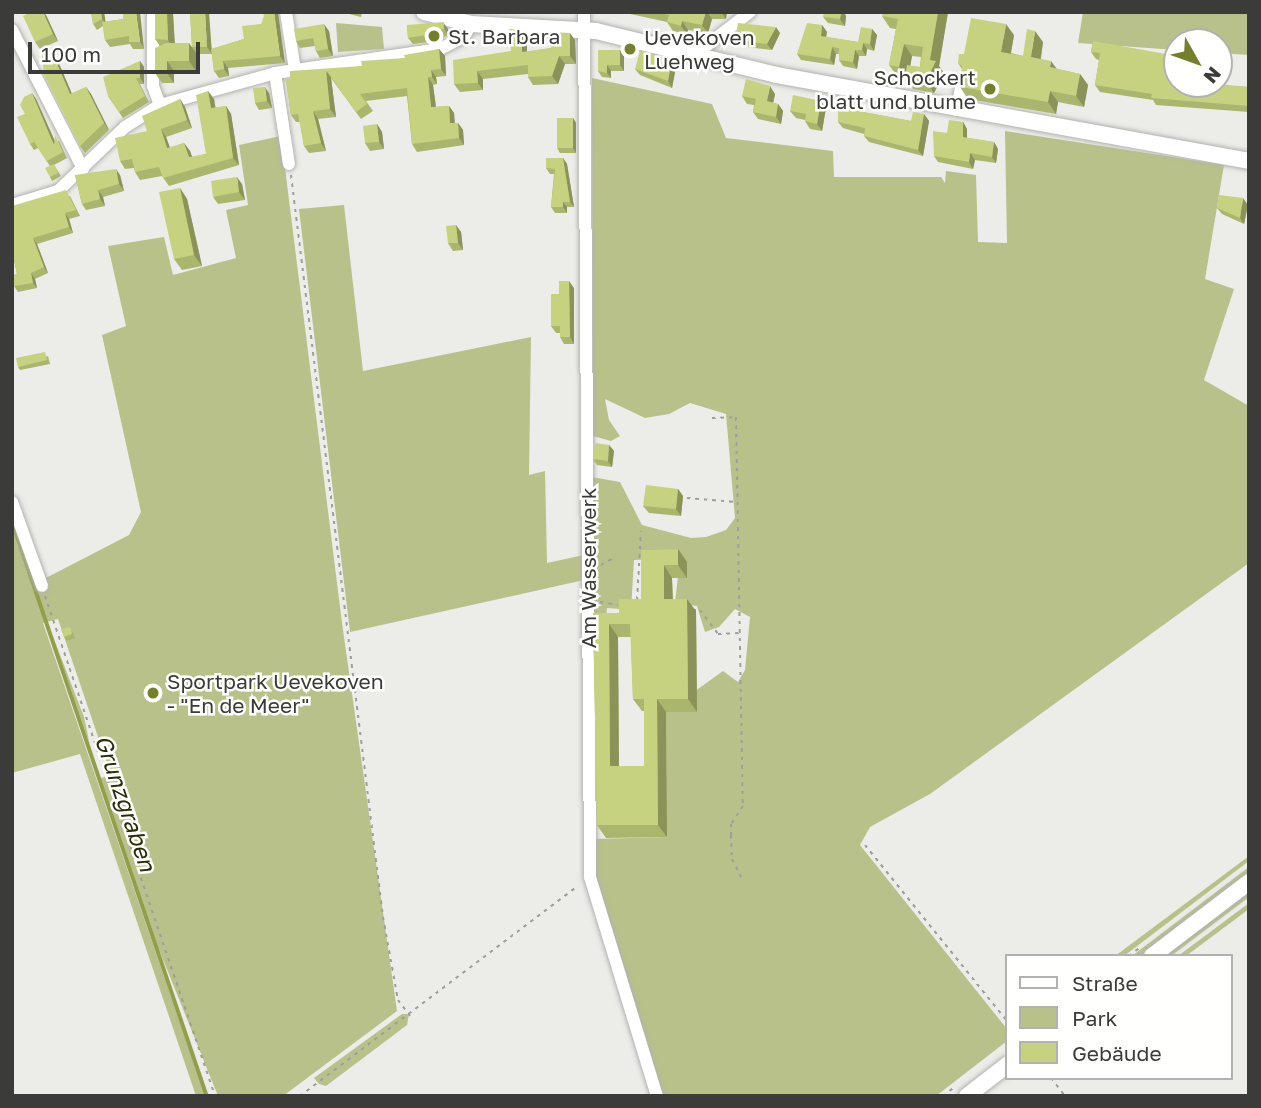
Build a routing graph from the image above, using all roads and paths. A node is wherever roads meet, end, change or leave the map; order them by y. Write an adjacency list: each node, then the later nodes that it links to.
1 (153, 12): 13 (street)
2 (286, 12): 10 (street)
3 (424, 12): 6 (main road)
4 (584, 12): 8 (street, Am Wasserwerk)
5 (750, 12): 9 (street)
6 (471, 24): 8 (main road); 10 (street)
7 (12, 30): 17 (street)
8 (587, 30): 9 (main road); 25 (street, Am Wasserwerk)
9 (693, 56): 14 (main road)
10 (295, 70): 11 (street)
11 (275, 73): 13 (street); 16 (street)
12 (962, 82): 14 (street)
13 (160, 105): 17 (street)
14 (957, 110): 15 (main road)
15 (1249, 161)
16 (289, 164): 35 (path)
17 (83, 169): 18 (street)
18 (12, 205)
19 (712, 418): 22 (path)
20 (687, 498): 22 (path)
21 (12, 502): 24 (street)
22 (737, 503): 29 (path)
23 (641, 531): 27 (path)
24 (42, 586): 39 (path)
25 (589, 601): 26 (path); 31 (street, Am Wasserwerk)
26 (625, 606)
27 (637, 608)
28 (688, 610): 29 (path)
29 (740, 633): 32 (path)
30 (865, 845): 36 (path)
31 (590, 877): 35 (path); 41 (street, Am Wasserwerk)
32 (743, 881)
33 (1249, 882): 34 (main road)
34 (1155, 954)
35 (410, 1016): 40 (path)
36 (1006, 1020)
37 (1006, 1066): 42 (main road)
38 (1053, 1080): 43 (path)
39 (215, 1096)
40 (300, 1096)
41 (657, 1096)
42 (967, 1096)
43 (1065, 1096)

